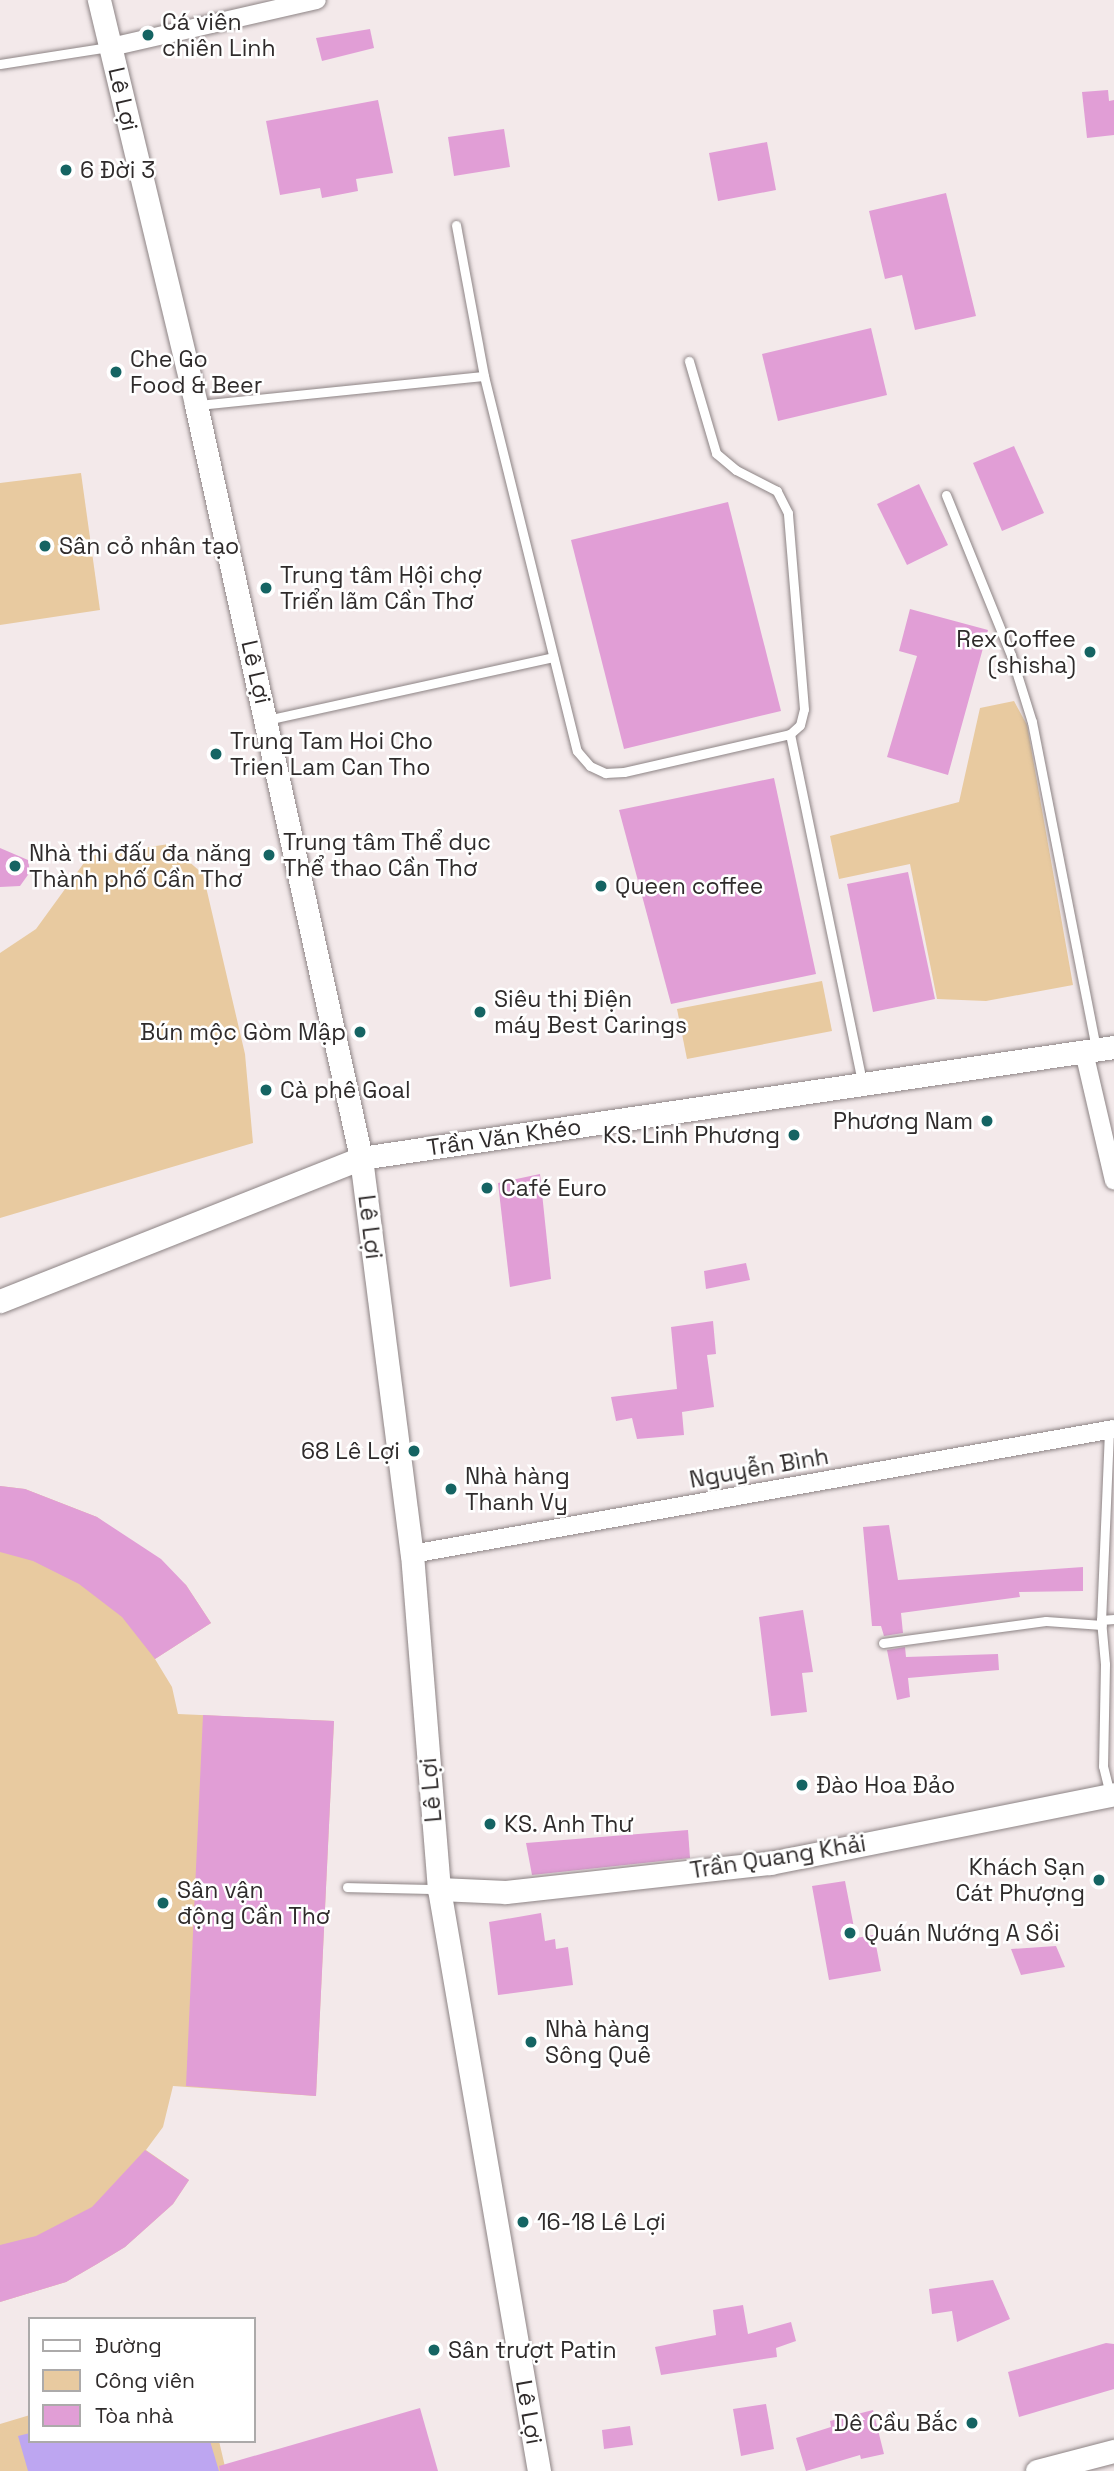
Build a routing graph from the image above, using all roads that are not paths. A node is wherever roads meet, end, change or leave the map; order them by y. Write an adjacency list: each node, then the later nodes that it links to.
1 (99, 0): 3 (street, Lê Lợi)
2 (317, 0): 3 (street)
3 (111, 47): 4 (lane); 8 (street, Lê Lợi)
4 (0, 64)
5 (456, 225): 7 (lane)
6 (689, 361): 12 (lane)
7 (484, 376): 8 (lane); 10 (lane)
8 (196, 405): 11 (street, Lê Lợi)
9 (946, 495): 13 (lane)
10 (553, 657): 11 (lane); 12 (lane)
11 (267, 720): 15 (street, Lê Lợi)
12 (790, 734): 14 (lane)
13 (1098, 1050): 14 (street, Trần Văn Khéo); 16 (street)
14 (863, 1084): 15 (street, Trần Văn Khéo)
15 (361, 1158): 17 (street, Trần Văn Khéo); 19 (street, Lê Lợi)
16 (1114, 1181)
17 (0, 1301)
18 (1111, 1430): 19 (street, Nguyễn Bình); 21 (lane)
19 (412, 1554): 25 (street, Lê Lợi)
20 (1114, 1619): 21 (lane)
21 (1101, 1623): 22 (lane); 23 (lane)
22 (883, 1643)
23 (1113, 1799): 25 (street, Trần Quang Khải)
24 (347, 1887): 25 (lane)
25 (439, 1889): 27 (street, Lê Lợi)
26 (1114, 2451): 28 (street)
27 (539, 2471)
28 (1037, 2471)

